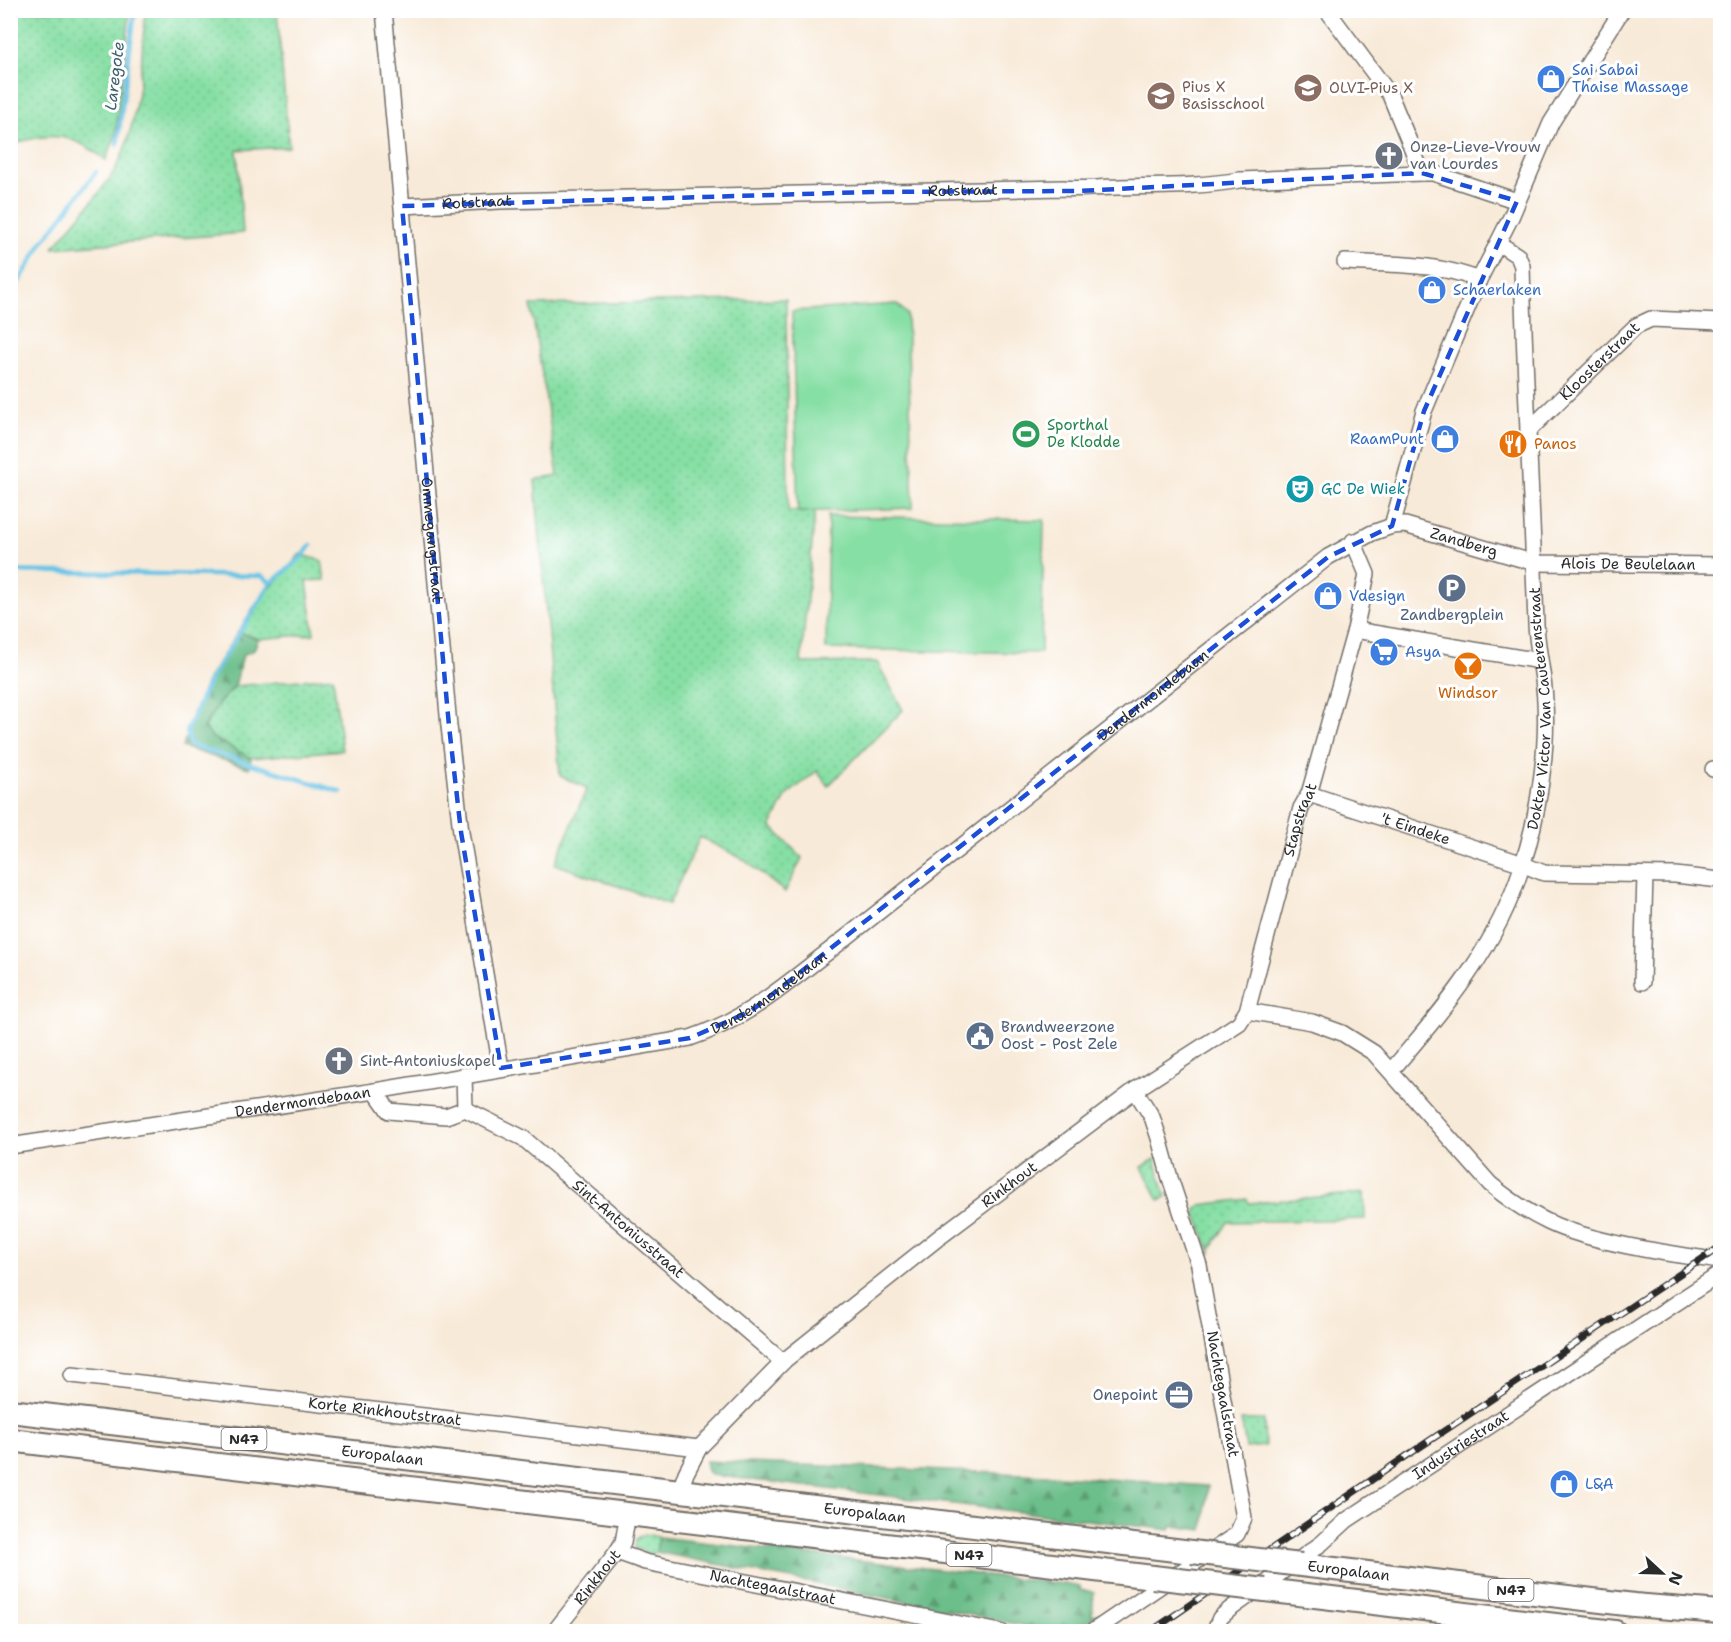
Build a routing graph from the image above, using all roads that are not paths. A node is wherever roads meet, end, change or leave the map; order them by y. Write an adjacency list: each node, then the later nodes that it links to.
1 (384, 10): 6 (street, Ommegangstraat)
2 (1327, 10): 4 (street)
3 (1622, 10): 5 (street)
4 (1422, 173): 5 (street, Rotstraat); 6 (street, Rotstraat)
5 (1517, 201): 7 (street)
6 (402, 206): 24 (street, Ommegangstraat)
7 (1498, 243): 9 (street); 11 (street, Dokter Victor Van Cauterenstraat)
8 (1345, 262): 9 (street)
9 (1479, 280): 12 (street)
10 (1720, 322): 11 (street, Kloosterstraat)
11 (1528, 431): 14 (street, Dokter Victor Van Cauterenstraat)
12 (1392, 526): 13 (street, Dendermondebaan); 14 (street, Zandberg)
13 (1353, 542): 16 (street); 24 (street, Dendermondebaan)
14 (1535, 563): 15 (street, Alois De Beulelaan); 17 (street, Dokter Victor Van Cauterenstraat)
15 (1720, 566)
16 (1355, 630): 17 (street); 18 (street, Stapstraat)
17 (1540, 661): 19 (street, Dokter Victor Van Cauterenstraat)
18 (1309, 794): 19 (street, 't Eindeke); 23 (street, Stapstraat)
19 (1523, 866): 20 (street, 't Eindeke); 25 (street, Dokter Victor Van Cauterenstraat)
20 (1645, 875): 21 (street, 't Eindeke); 22 (street)
21 (1720, 880)
22 (1642, 982)
23 (1247, 1011): 25 (street); 28 (street, Rinkhout)
24 (501, 1068): 26 (street, Dendermondebaan)
25 (1391, 1071): 31 (street)
26 (464, 1075): 27 (street, Dendermondebaan); 29 (street)
27 (375, 1090): 29 (street); 30 (street, Dendermondebaan)
28 (1136, 1090): 33 (street, Rinkhout); 44 (street, Nachtegaalstraat)
29 (465, 1109): 33 (street, Sint-Antoniusstraat)
30 (10, 1146)
31 (1720, 1261)
32 (1720, 1274): 45 (street, Industriestraat)
33 (783, 1362): 37 (street, Rinkhout)
34 (72, 1375): 37 (street, Korte Rinkhoutstraat)
35 (10, 1411): 38 (highway, Europalaan / N47)
36 (10, 1440): 39 (highway, Europalaan / N47)
37 (699, 1448): 38 (street, Rinkhout)
38 (681, 1490): 41 (highway, Europalaan / N47, bridge)
39 (628, 1514): 40 (street, Rinkhout); 46 (highway, Europalaan / N47, bridge)
40 (617, 1552): 42 (street, Rinkhout); 43 (street, Nachtegaalstraat)
41 (1720, 1612)
42 (554, 1632)
43 (1001, 1632)
44 (1092, 1632)
45 (1214, 1632)
46 (1615, 1632)

